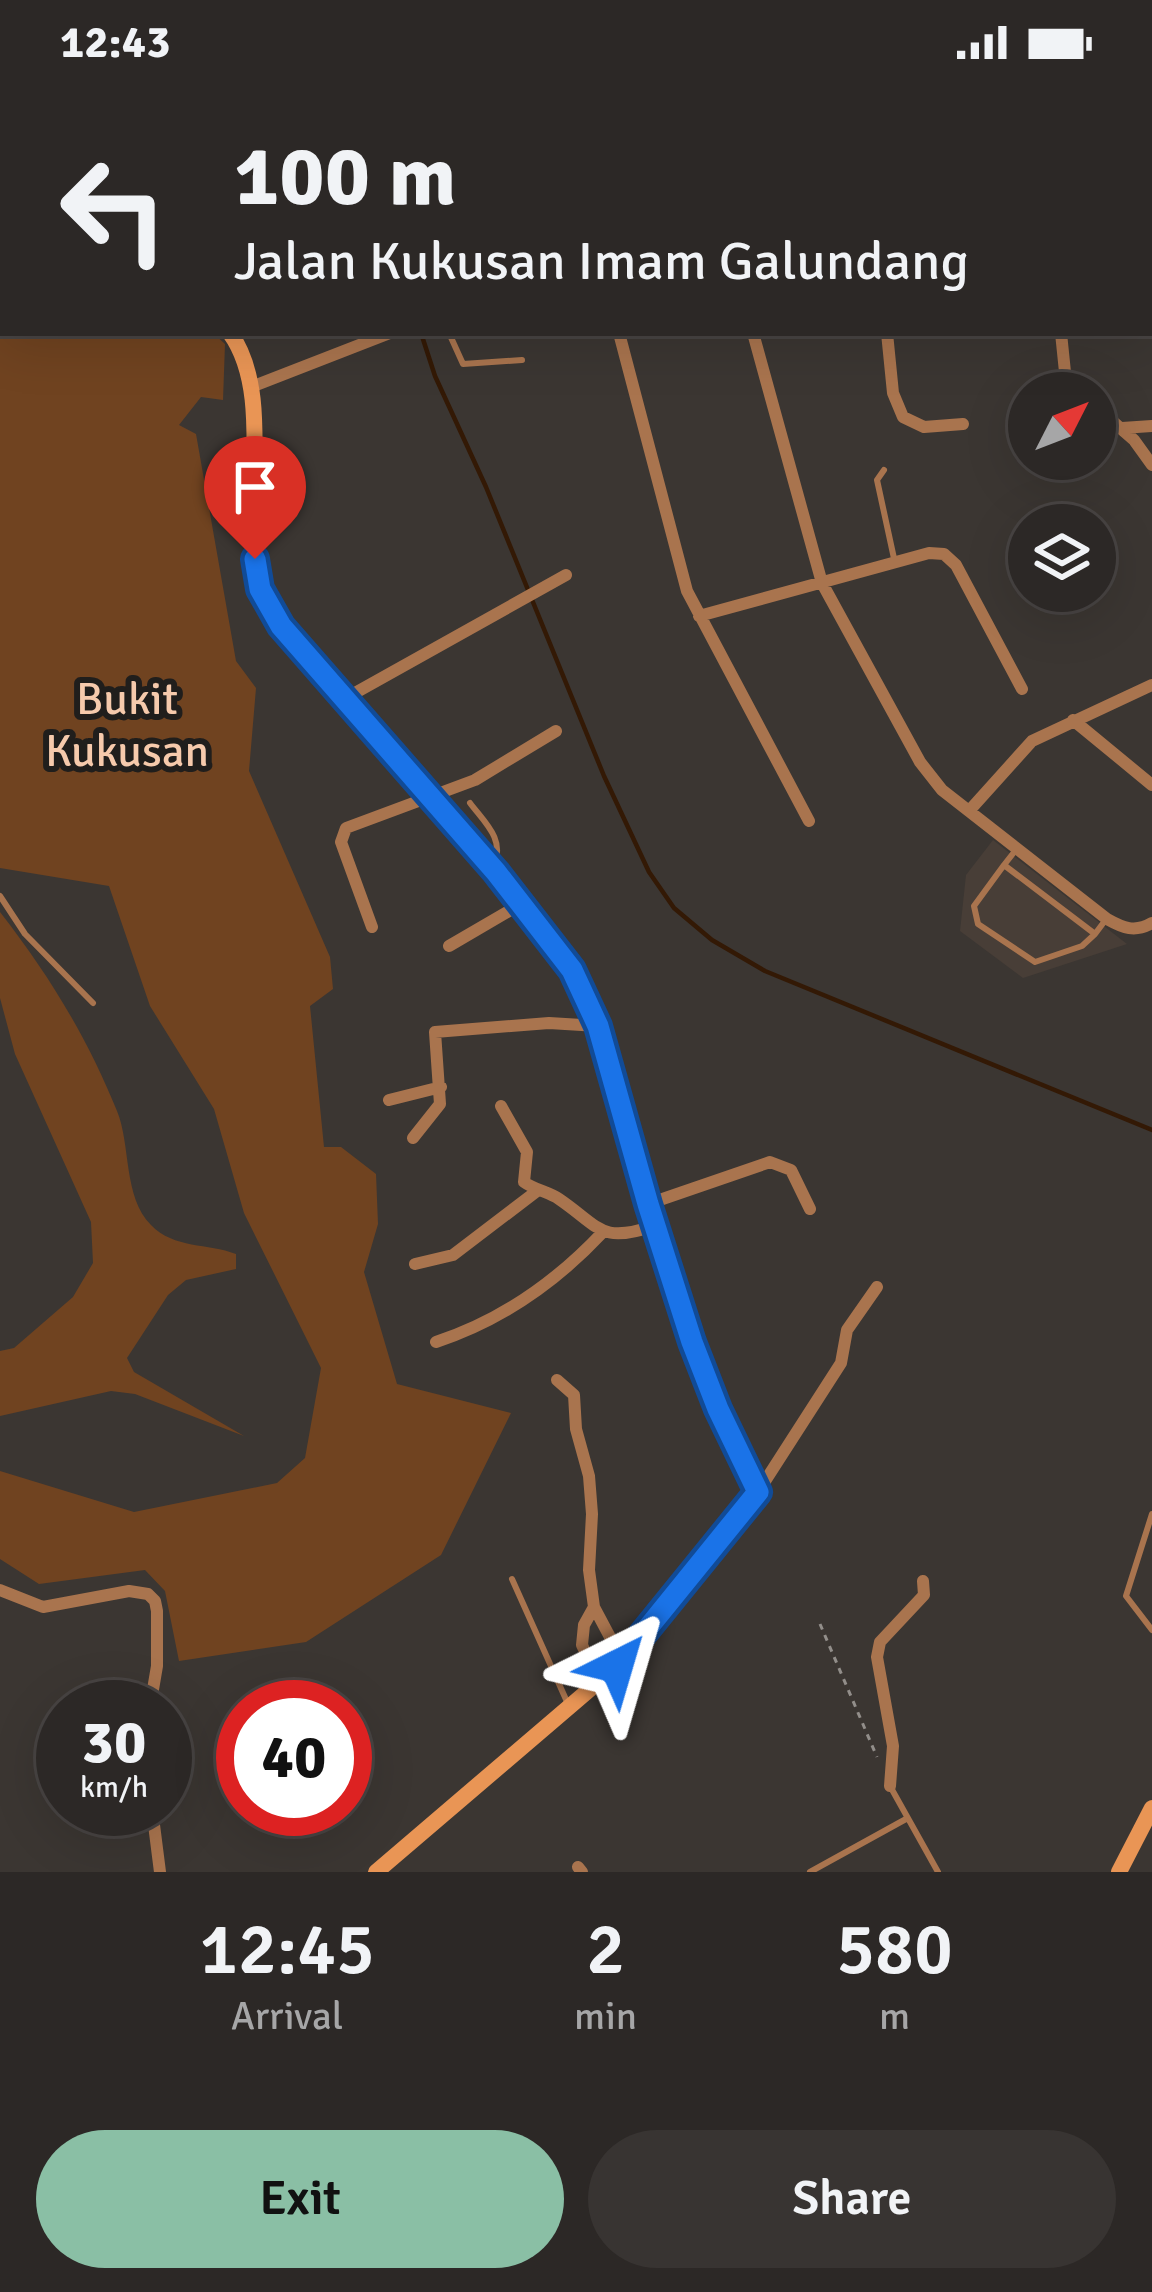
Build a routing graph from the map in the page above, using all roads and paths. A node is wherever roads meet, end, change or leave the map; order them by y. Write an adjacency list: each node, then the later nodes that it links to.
1 (232, 336): 10 (street)
2 (382, 336): 10 (street)
3 (449, 336): 8 (lane)
4 (620, 336): 20 (street)
5 (754, 336): 19 (street)
6 (887, 336): 12 (street)
7 (1061, 336): 9 (street)
8 (522, 359)
9 (1065, 372)
10 (251, 387): 23 (street)
11 (1116, 423): 14 (street)
12 (963, 424)
13 (1152, 425): 14 (street)
14 (1122, 428): 15 (street)
15 (1152, 465)
16 (884, 470): 17 (lane)
17 (895, 563): 19 (street); 22 (street)
18 (566, 574): 23 (street)
19 (821, 584): 20 (street); 29 (street)
20 (699, 616): 30 (street)
21 (1152, 686): 24 (street)
22 (1022, 689)
23 (346, 698): 27 (street)
24 (1073, 720): 26 (street); 29 (street)
25 (556, 730): 27 (street)
26 (1152, 784)
27 (429, 794): 33 (street); 38 (street)
28 (470, 803): 33 (lane)
29 (969, 811): 31 (street)
30 (809, 821)
31 (1016, 848): 32 (lane); 36 (street)
32 (1004, 865): 39 (lane); 39 (lane)
33 (492, 868): 35 (street)
34 (0, 896): 41 (lane)
35 (521, 904): 40 (street); 42 (street)
36 (1107, 919): 37 (street); 39 (lane)
37 (1152, 923)
38 (372, 927)
39 (1095, 934)
40 (449, 946)
41 (93, 1003)
42 (598, 1026): 43 (street); 48 (street)
43 (441, 1087): 44 (street); 46 (street)
44 (389, 1100)
45 (501, 1106): 47 (street)
46 (413, 1138)
47 (537, 1191): 51 (street); 52 (street)
48 (648, 1204): 49 (street); 50 (street)
49 (810, 1209)
50 (654, 1226): 51 (street); 56 (street)
51 (603, 1232): 54 (street)
52 (415, 1264)
53 (877, 1287): 56 (street)
54 (436, 1342)
55 (557, 1380): 61 (street)
56 (758, 1492): 64 (street)
57 (1152, 1514): 63 (lane)
58 (512, 1580): 67 (lane)
59 (923, 1581): 68 (street)
60 (0, 1589): 65 (street)
61 (594, 1607): 64 (street); 66 (street)
62 (820, 1624): 68 (path)
63 (1152, 1630)
64 (617, 1666): 66 (street)
65 (155, 1680)
66 (599, 1682): 67 (street)
67 (569, 1708): 73 (street)
68 (890, 1786): 70 (lane)
69 (1152, 1808): 76 (street)
70 (907, 1819): 74 (lane); 75 (lane)
71 (155, 1836): 72 (street)
72 (160, 1872)
73 (376, 1872)
74 (810, 1872)
75 (938, 1872)
76 (1119, 1872)

